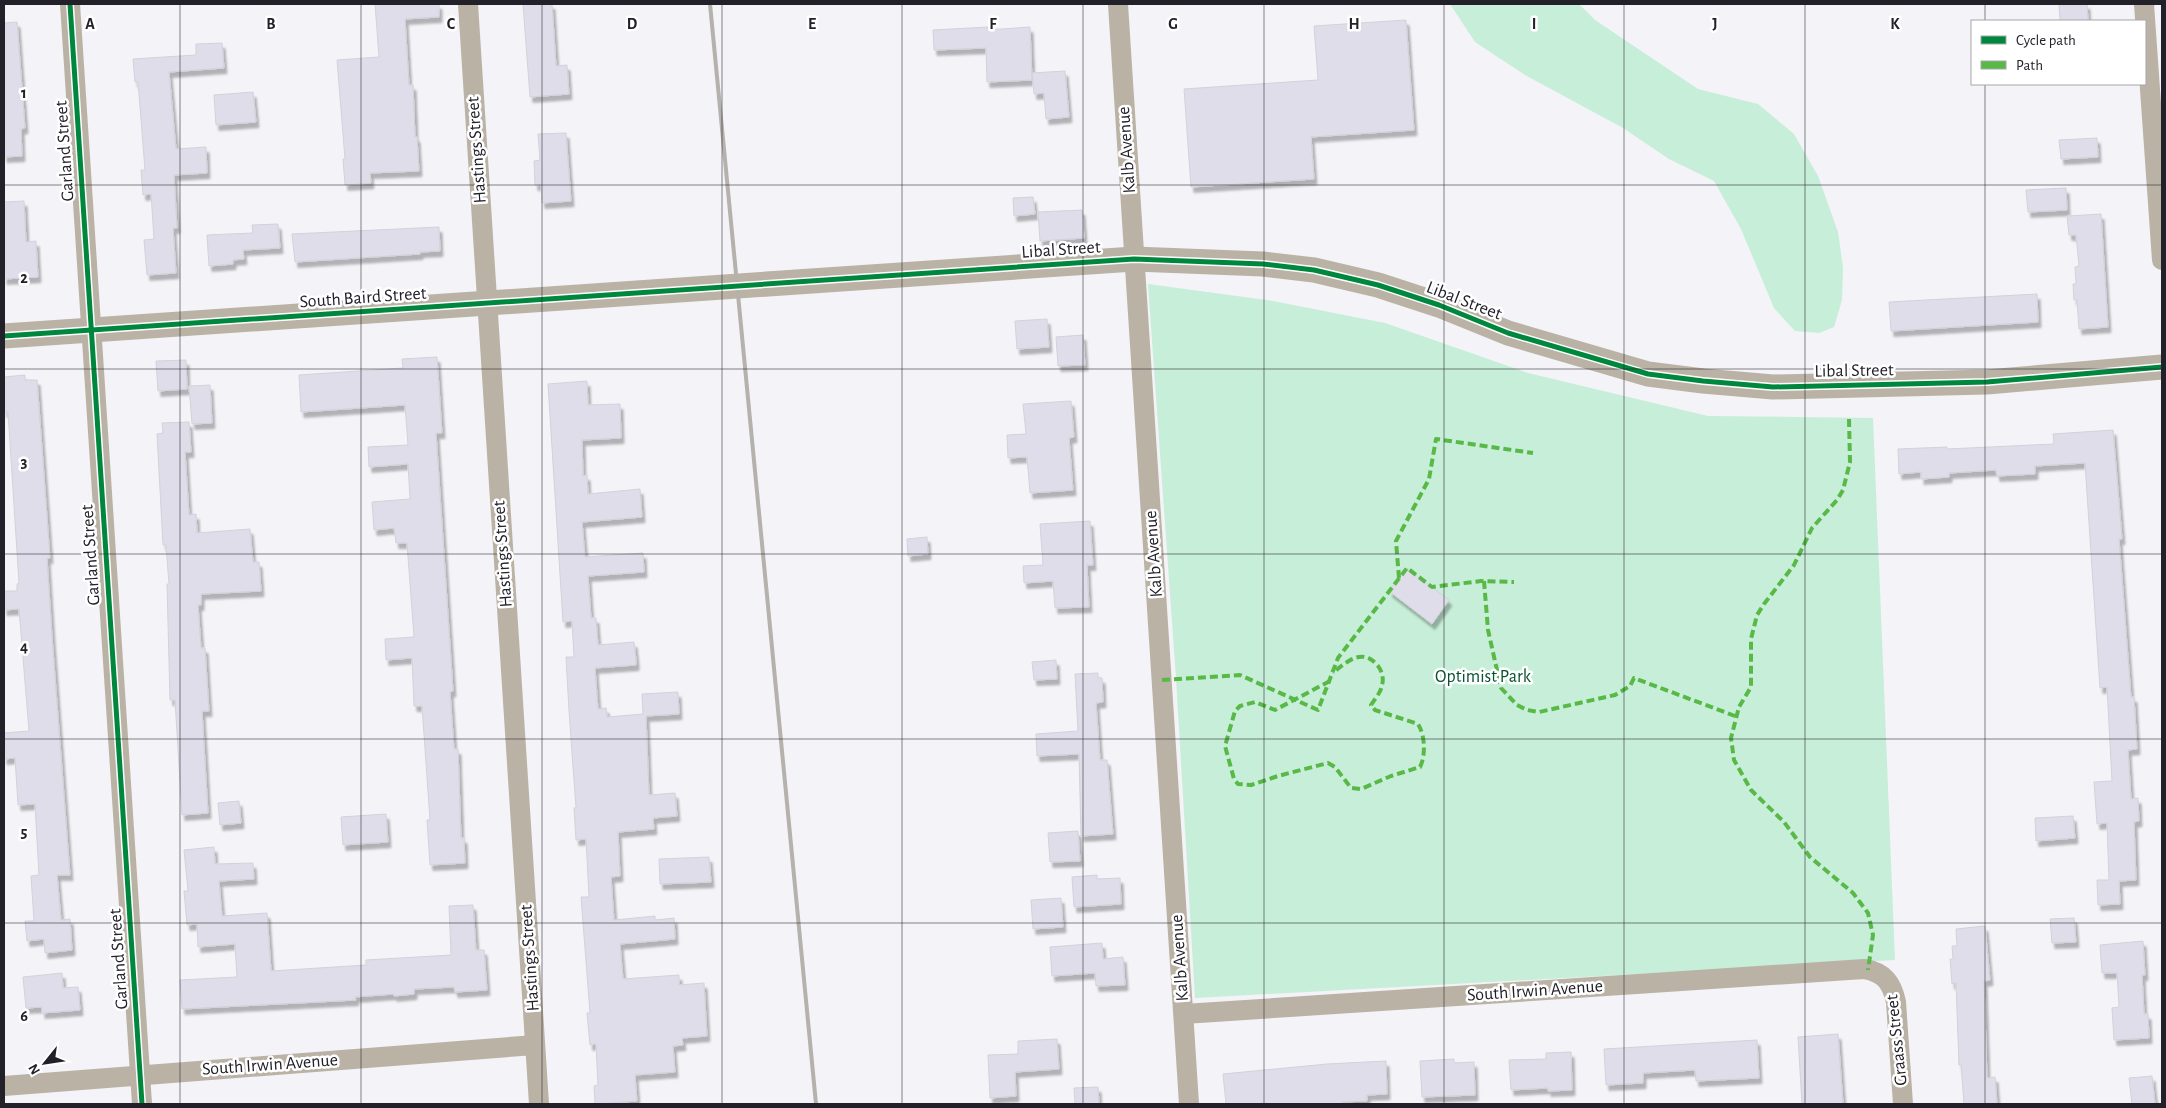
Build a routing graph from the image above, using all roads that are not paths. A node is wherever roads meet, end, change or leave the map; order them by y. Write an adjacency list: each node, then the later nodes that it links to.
1 (70, 4): 11 (street, Garland Street)
2 (468, 4): 10 (street, Hastings Street)
3 (1118, 4): 7 (street, Kalb Avenue)
4 (2144, 4): 5 (street)
5 (2145, 20)
6 (2146, 32): 8 (street)
7 (1134, 259): 9 (street, Libal Street); 13 (street, Libal Street); 15 (street, Kalb Avenue)
8 (2162, 260)
9 (724, 286): 10 (street, South Baird Street)
10 (487, 304): 11 (street, South Baird Street); 16 (street, Hastings Street)
11 (90, 330): 12 (street, South Baird Street); 17 (street, Garland Street)
12 (4, 336)
13 (2162, 367)
14 (1885, 978): 15 (street, South Irwin Avenue); 22 (street, Graass Street)
15 (1184, 1014): 21 (street, Kalb Avenue)
16 (535, 1045): 17 (street, South Irwin Avenue); 20 (street, Hastings Street)
17 (140, 1074): 18 (street, South Irwin Avenue); 19 (street, Garland Street)
18 (4, 1086)
19 (142, 1104)
20 (539, 1104)
21 (1189, 1104)
22 (1903, 1104)

